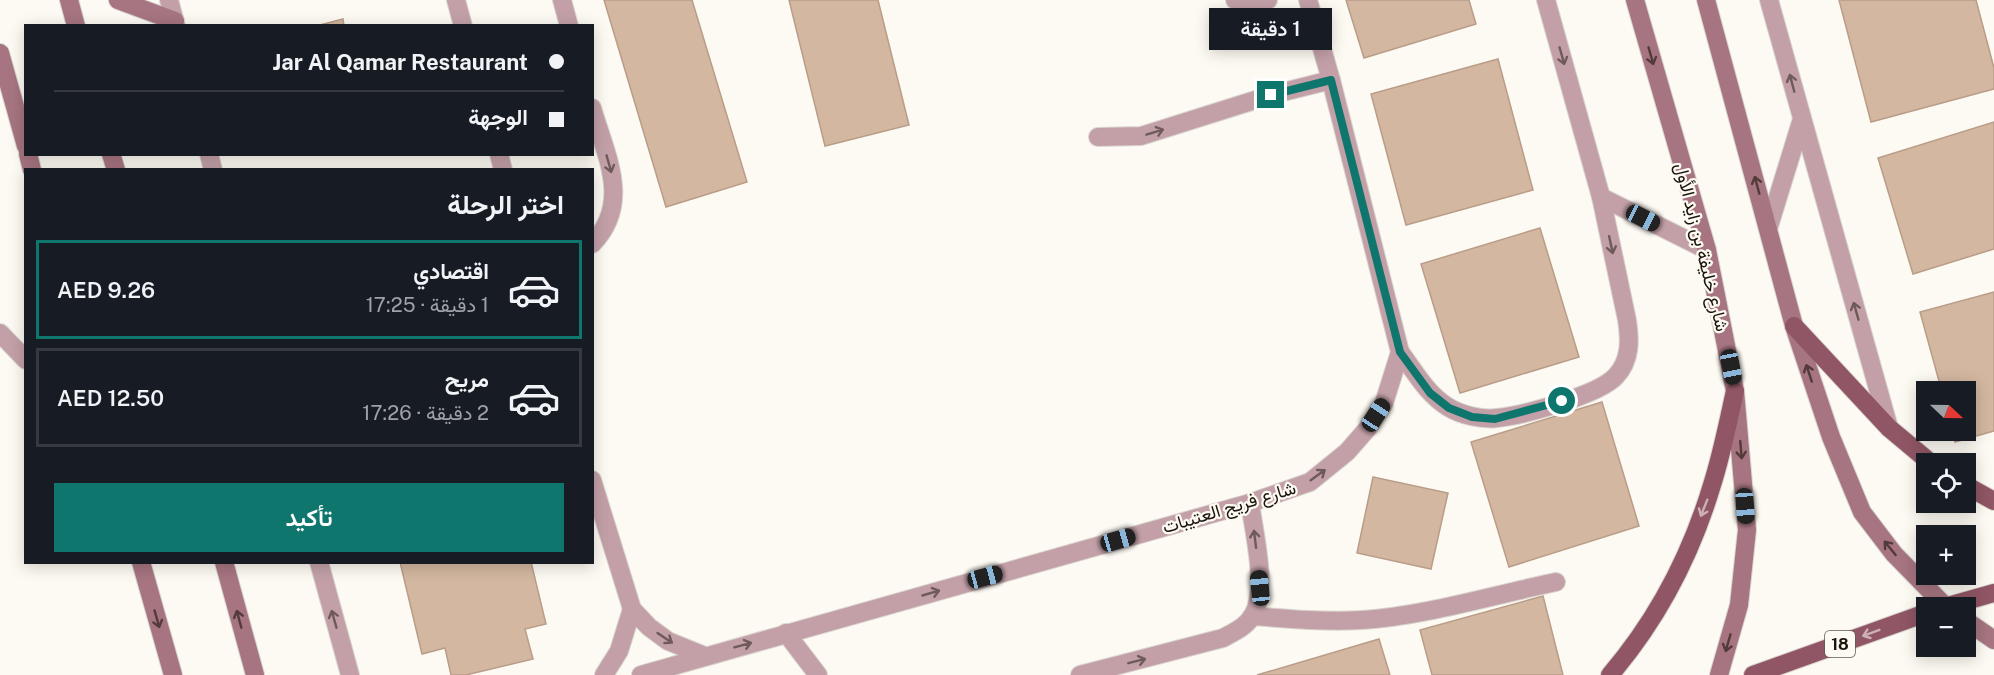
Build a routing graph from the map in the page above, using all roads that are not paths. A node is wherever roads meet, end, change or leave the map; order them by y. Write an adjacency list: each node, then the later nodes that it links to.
1 (69, 0): 14 (street)
2 (118, 0): 13 (street)
3 (169, 0): 13 (lane)
4 (456, 0): 15 (lane)
5 (562, 0): 16 (lane)
6 (1235, 0): 7 (lane)
7 (1268, 0)
8 (1308, 0): 18 (lane)
9 (1546, 0): 23 (lane, one-way to 23)
10 (1635, 0): 26 (street, شارع خليفة بن زايد الأول, one-way to 26)
11 (1706, 0): 24 (street, one-way to 11)
12 (1769, 0): 20 (lane, one-way to 12)
13 (176, 23)
14 (75, 24)
15 (462, 24)
16 (568, 24)
17 (0, 53): 22 (street)
18 (1331, 80): 21 (lane, one-way to 18); 29 (lane)
19 (594, 115): 25 (lane, one-way to 25)
20 (1802, 119): 24 (lane); 32 (lane, one-way to 20)
21 (1098, 137)
22 (24, 139)
23 (1601, 197): 26 (lane); 29 (lane, one-way to 29)
24 (1769, 225): 27 (street)
25 (594, 241)
26 (1707, 250): 31 (street, شارع خليفة بن زايد الأول)
27 (1794, 326): 32 (main road); 43 (street, one-way to 27)
28 (0, 333): 30 (lane)
29 (1400, 352): 37 (lane, شارع فريج العتيبات, one-way to 29)
30 (24, 358)
31 (1735, 391): 59 (main road, one-way to 59); 60 (street, شارع خليفة بن زايد الأول, one-way to 60)
32 (1889, 428): 33 (main road)
33 (1919, 453)
34 (594, 486): 45 (lane)
35 (1976, 491): 36 (main road)
36 (1992, 499)
37 (1250, 503): 46 (lane, one-way to 37); 49 (lane, شارع فريج العتيبات, one-way to 37)
38 (142, 564): 52 (street, one-way to 52)
39 (225, 564): 53 (street, one-way to 39)
40 (319, 564): 54 (lane, one-way to 40)
41 (1556, 582): 46 (lane)
42 (1994, 593): 44 (main road)
43 (1935, 597)
44 (1976, 598)
45 (632, 609): 51 (lane, one-way to 51); 55 (lane)
46 (1252, 616): 58 (lane, one-way to 46)
47 (1916, 617): 61 (main road, 18, one-way to 61)
48 (1976, 628): 50 (street)
49 (786, 633): 51 (lane, شارع فريج العتيبات, one-way to 49); 57 (lane)
50 (1994, 640)
51 (705, 656): 56 (lane, شارع فريج العتيبات)
52 (173, 675)
53 (255, 675)
54 (350, 675)
55 (604, 675)
56 (645, 675)
57 (818, 675)
58 (1080, 675)
59 (1610, 675)
60 (1719, 675)
61 (1753, 675)

